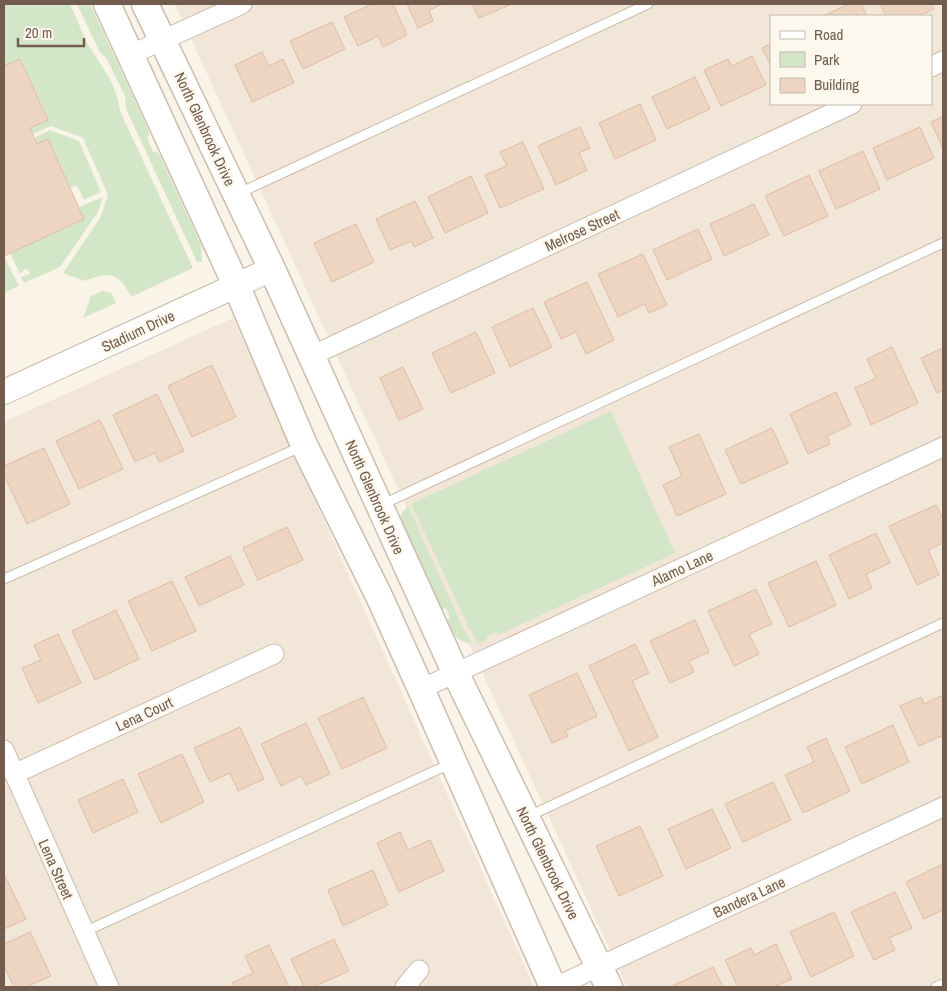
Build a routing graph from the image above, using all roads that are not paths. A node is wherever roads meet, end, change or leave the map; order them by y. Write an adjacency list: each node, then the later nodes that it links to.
1 (107, 4): 6 (main road)
2 (145, 4): 5 (main road, North Glenbrook Drive)
3 (242, 4): 5 (street)
4 (648, 4): 8 (lane)
5 (163, 40): 6 (street); 8 (main road, North Glenbrook Drive)
6 (130, 55): 11 (main road)
7 (850, 105): 12 (street, Melrose Street)
8 (236, 194): 10 (main road, North Glenbrook Drive)
9 (943, 243): 16 (lane)
10 (272, 270): 11 (street, Stadium Drive); 12 (main road, North Glenbrook Drive)
11 (236, 285): 13 (street, Stadium Drive); 14 (main road)
12 (312, 356): 16 (main road, North Glenbrook Drive)
13 (4, 392)
14 (304, 445): 17 (lane); 21 (main road)
15 (943, 447): 20 (street, Alamo Lane)
16 (379, 506): 20 (main road, North Glenbrook Drive)
17 (4, 579)
18 (943, 623): 26 (lane)
19 (274, 654): 24 (street, Lena Court)
20 (456, 674): 21 (street, Alamo Lane); 26 (main road, North Glenbrook Drive)
21 (421, 689): 23 (main road)
22 (4, 750): 24 (street, Lena Street)
23 (453, 763): 27 (lane); 33 (main road)
24 (14, 774): 27 (street, Lena Street)
25 (943, 807): 29 (street, Bandera Lane)
26 (525, 818): 29 (main road, North Glenbrook Drive)
27 (84, 932): 31 (street, Lena Street)
28 (419, 970): 32 (street)
29 (604, 977): 33 (street, Bandera Lane)
30 (943, 984): 34 (lane)
31 (109, 987)
32 (405, 987)
33 (554, 987)
34 (936, 987)

